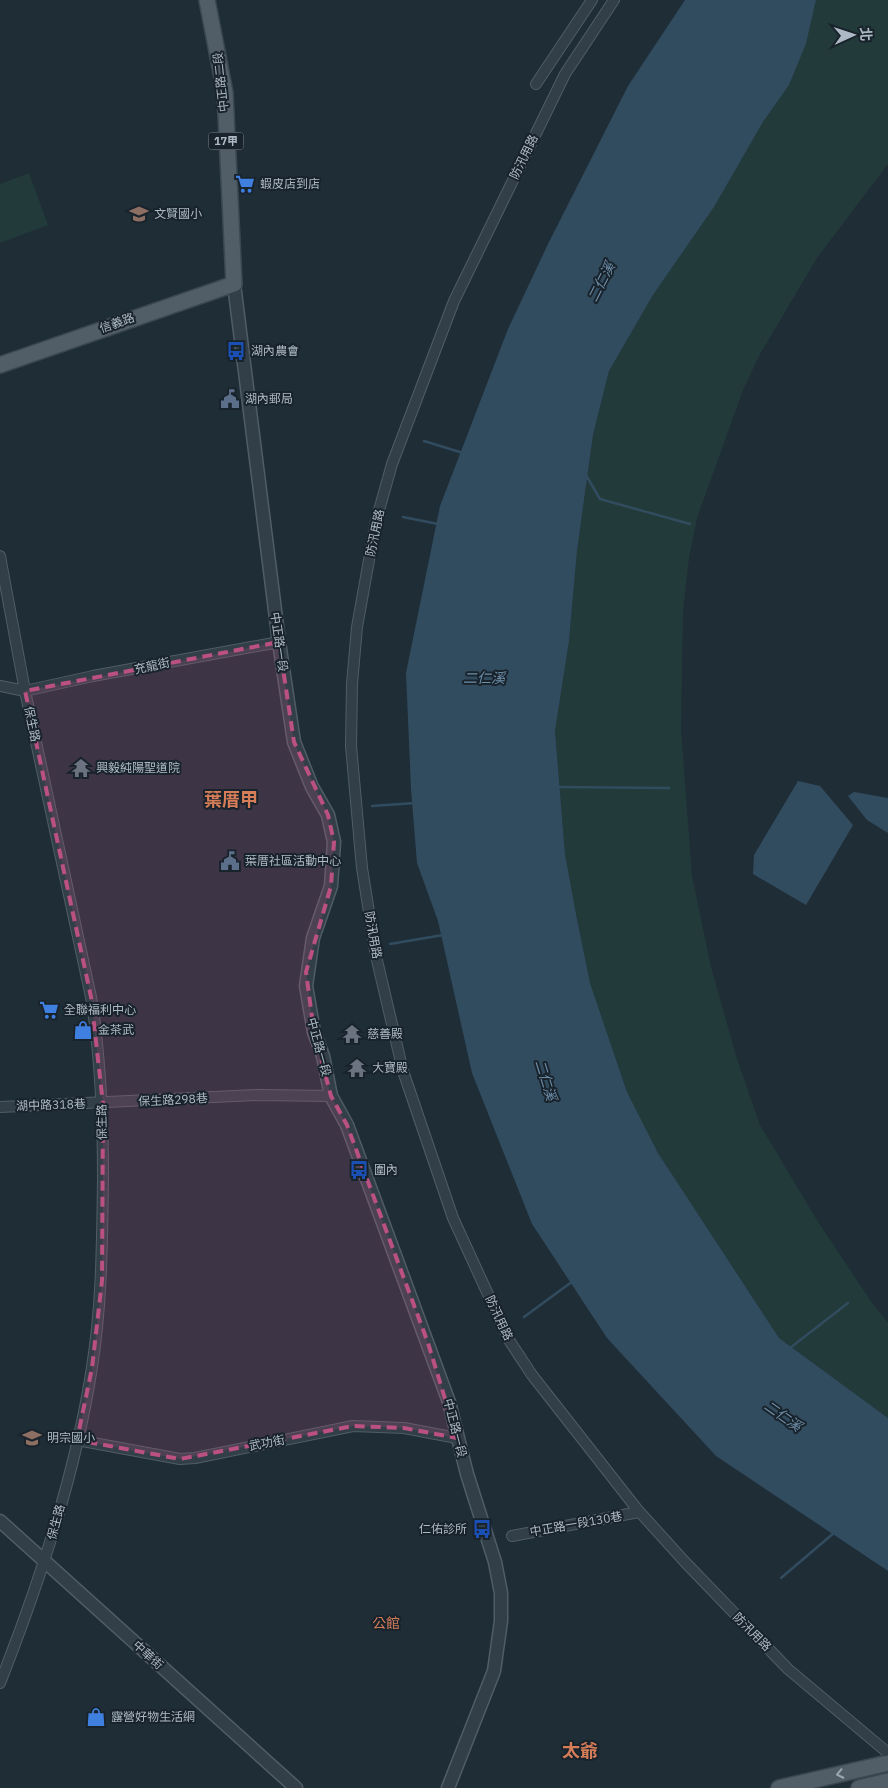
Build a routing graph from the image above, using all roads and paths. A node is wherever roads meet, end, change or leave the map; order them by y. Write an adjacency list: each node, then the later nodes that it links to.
1 (207, 0): 5 (main road, 中正路二段 / 17甲)
2 (592, 0): 4 (street)
3 (614, 0): 16 (street, 防汛用路)
4 (536, 84)
5 (234, 284): 6 (main road, 信義路); 8 (street, 中正路一段)
6 (0, 365)
7 (0, 556): 10 (street, 保生路)
8 (279, 642): 10 (street, 充龍街); 11 (street, 中正路一段)
9 (0, 686): 10 (street)
10 (25, 691): 12 (street, 保生路)
11 (331, 1096): 12 (street, 保生路298巷); 14 (street, 中正路一段)
12 (103, 1104): 13 (street, 湖中路318巷); 15 (street, 保生路)
13 (0, 1107)
14 (457, 1438): 15 (street, 武功街); 25 (street, 中正路一段)
15 (78, 1440): 19 (street, 保生路)
16 (640, 1512): 18 (street, 中正路一段130巷); 21 (street, 防汛用路)
17 (0, 1521): 19 (street, 中華街)
18 (512, 1536)
19 (45, 1562): 20 (street, 保生路); 24 (street, 中華街)
20 (0, 1683)
21 (888, 1753)
22 (888, 1763): 26 (main road, one-way to 26)
23 (888, 1782): 27 (main road)
24 (296, 1788)
25 (448, 1788)
26 (780, 1788)
27 (859, 1788)

